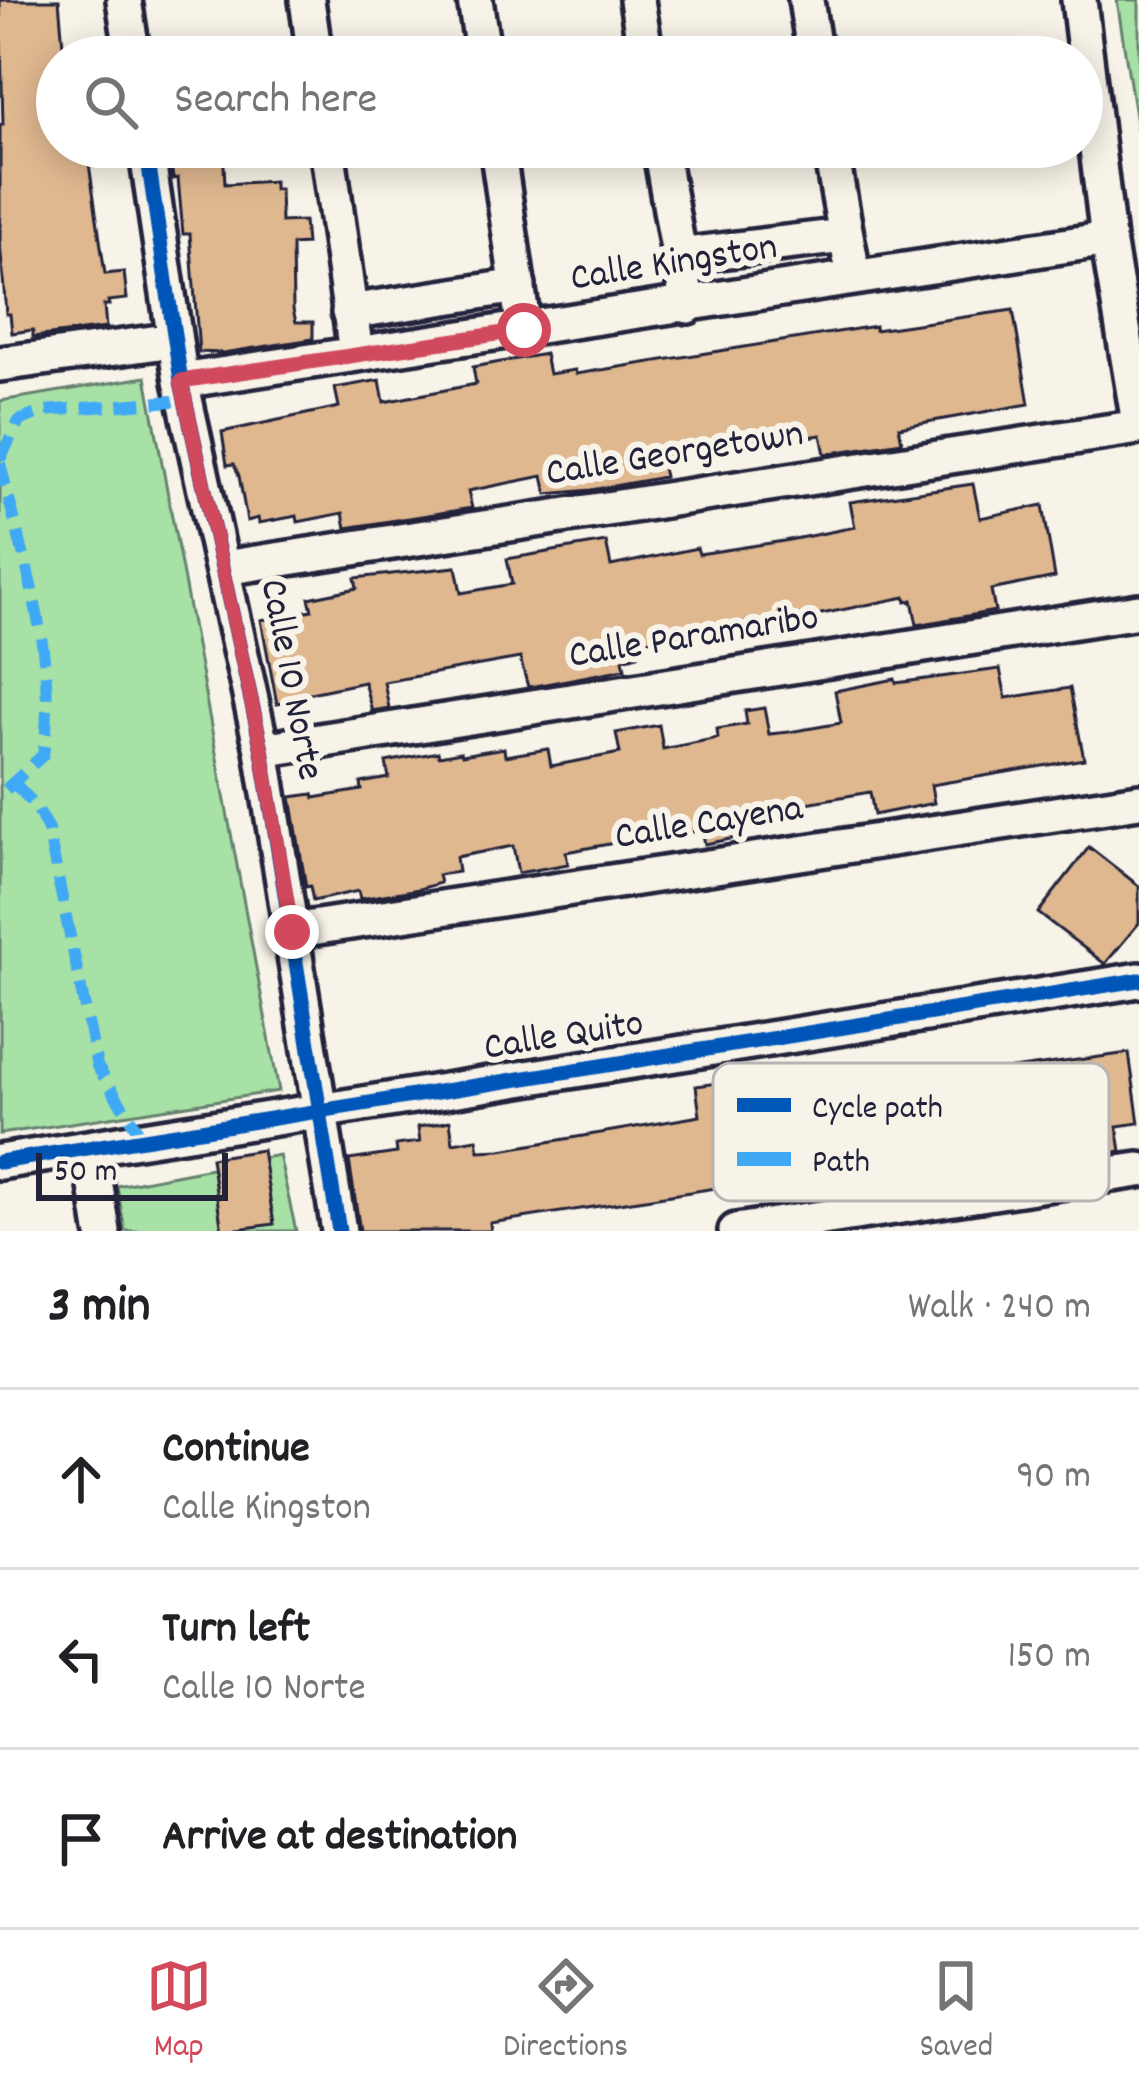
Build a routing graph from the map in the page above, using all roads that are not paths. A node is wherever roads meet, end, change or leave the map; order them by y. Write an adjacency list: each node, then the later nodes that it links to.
1 (124, 0): 7 (street)
2 (307, 0): 8 (street)
3 (475, 0): 9 (street)
4 (637, 0): 10 (street)
5 (806, 0): 11 (street)
6 (1079, 0): 12 (street)
7 (130, 36)
8 (312, 36)
9 (481, 36)
10 (643, 36)
11 (812, 36)
12 (1083, 36)
13 (149, 168): 27 (street, Calle 10 Norte)
14 (330, 168): 25 (street)
15 (500, 168): 23 (street)
16 (663, 168): 21 (street)
17 (833, 168): 19 (street)
18 (1099, 168): 20 (street)
19 (844, 236): 21 (street); 22 (street)
20 (1108, 239): 22 (street, Calle Kingston); 31 (street)
21 (678, 256): 24 (street)
22 (856, 279): 24 (street, Calle Kingston)
23 (518, 286): 25 (street); 26 (street)
24 (688, 306): 26 (street, Calle Kingston)
25 (350, 312): 28 (street)
26 (524, 330): 28 (street, Calle Kingston)
27 (175, 340): 29 (street); 30 (street, Calle 10 Norte)
28 (356, 352): 30 (street, Calle Kingston)
29 (0, 364)
30 (181, 381): 32 (street, Calle 10 Norte)
31 (1139, 425): 32 (street, Calle Georgetown)
32 (224, 568): 34 (street, Calle 10 Norte)
33 (1139, 611): 34 (street, Calle Paramaribo)
34 (262, 750): 36 (street, Calle 10 Norte)
35 (1139, 801): 36 (street, Calle Cayena)
36 (292, 932): 38 (street, Calle 10 Norte)
37 (1139, 980): 38 (street, Calle Quito)
38 (321, 1111): 39 (street, Calle Quito); 45 (street, Calle 10 Norte)
39 (90, 1148): 40 (street, Calle Quito); 44 (street)
40 (0, 1162)
41 (1139, 1170): 42 (street)
42 (1109, 1175)
43 (934, 1201): 46 (street)
44 (103, 1231)
45 (339, 1231)
46 (736, 1231)

